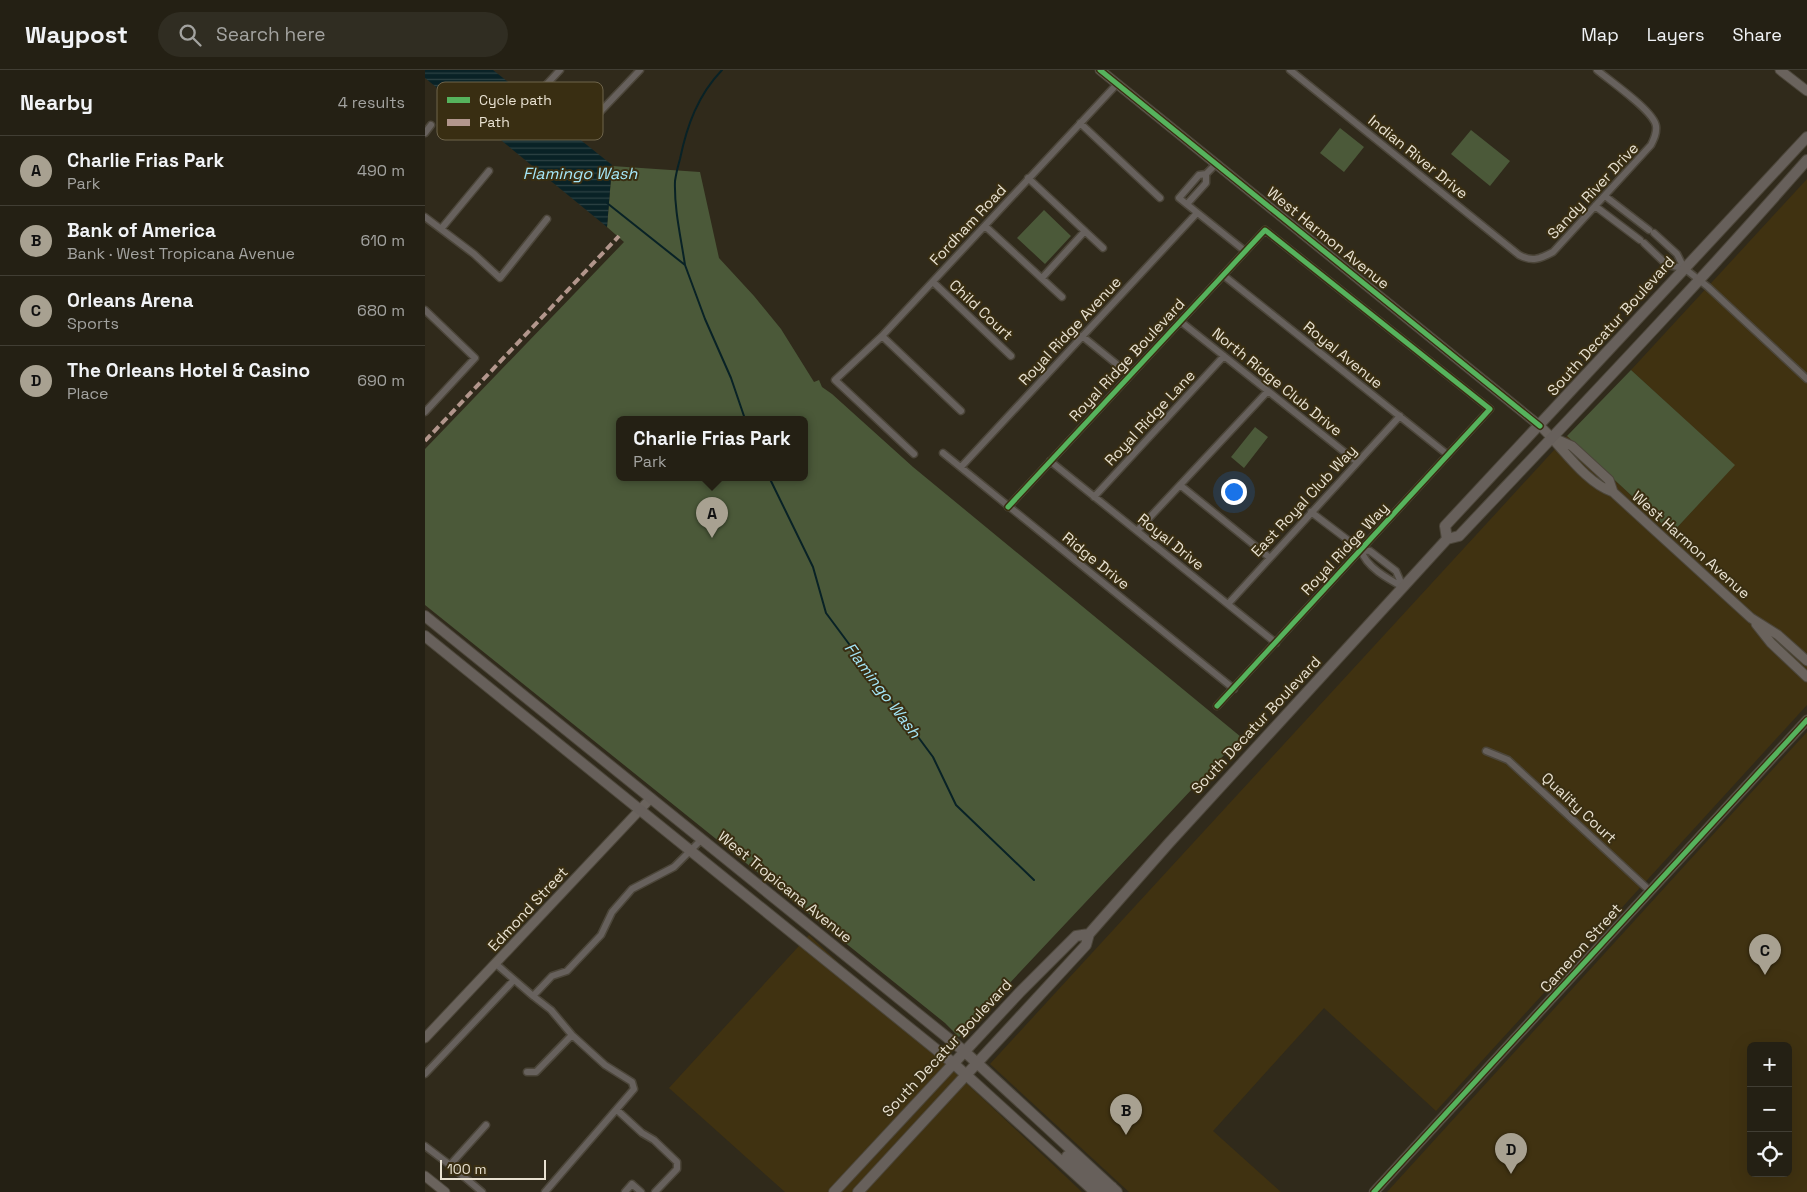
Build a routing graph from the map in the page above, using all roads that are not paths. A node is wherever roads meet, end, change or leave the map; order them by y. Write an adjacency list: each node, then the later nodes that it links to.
1 (560, 70): 7 (street)
2 (640, 70): 10 (street)
3 (1100, 70): 8 (street, West Harmon Avenue)
4 (1290, 70): 32 (street, Indian River Drive)
5 (1597, 70): 20 (street, Sandy River Drive)
6 (1780, 70): 9 (street)
7 (549, 82)
8 (1117, 84): 11 (street, Fordham Road); 16 (street, West Harmon Avenue)
9 (1807, 91)
10 (603, 109)
11 (1080, 123): 19 (street, Fordham Road); 21 (street)
12 (431, 125): 13 (street)
13 (425, 133)
14 (1807, 137): 33 (main road, South Decatur Boulevard)
15 (1807, 160): 36 (main road, South Decatur Boulevard)
16 (1216, 164): 18 (street); 52 (street, West Harmon Avenue)
17 (489, 171): 28 (street)
18 (1206, 174): 22 (street); 22 (street)
19 (1029, 178): 27 (street, Fordham Road); 29 (street)
20 (1605, 196): 23 (street, Sandy River Drive); 33 (street)
21 (1160, 198)
22 (1187, 204): 24 (street)
23 (1595, 206): 32 (street, Sandy River Drive); 33 (street)
24 (1197, 212): 31 (street); 42 (street, Royal Ridge Avenue)
25 (425, 217): 28 (street)
26 (547, 218): 28 (street)
27 (985, 226): 35 (street); 37 (street, Fordham Road)
28 (441, 229)
29 (1085, 231): 30 (street); 35 (street)
30 (1103, 248)
31 (1245, 251): 34 (street, Royal Ridge Boulevard); 48 (street, Royal Ridge Boulevard)
32 (1533, 260)
33 (1683, 268): 36 (street); 52 (main road, South Decatur Boulevard)
34 (1223, 275): 40 (street, Royal Ridge Boulevard); 51 (street, Royal Avenue)
35 (1042, 278): 38 (street)
36 (1699, 280): 46 (street); 53 (main road, South Decatur Boulevard)
37 (933, 282): 41 (street, Fordham Road); 43 (street, Child Court)
38 (1063, 297)
39 (425, 310): 50 (street)
40 (1180, 321): 44 (street, North Ridge Club Drive); 45 (street, Royal Ridge Boulevard)
41 (882, 336): 49 (street); 55 (street, Fordham Road)
42 (1082, 336): 45 (street); 59 (street, Royal Ridge Avenue)
43 (1011, 356)
44 (1224, 356): 47 (street, North Ridge Club Drive); 61 (street, Royal Ridge Lane)
45 (1130, 375): 57 (street, Royal Ridge Boulevard)
46 (1807, 378)
47 (1267, 391): 58 (street, North Ridge Club Drive); 60 (street)
48 (1490, 409): 56 (street, Royal Ridge Way)
49 (961, 411)
50 (425, 412)
51 (1399, 416): 56 (street, Royal Avenue); 58 (street, East Royal Club Way)
52 (1540, 426): 53 (street, West Harmon Avenue); 65 (main road, South Decatur Boulevard)
53 (1553, 438): 65 (main road, South Decatur Boulevard); 71 (street, West Harmon Avenue)
54 (943, 452): 59 (street, Ridge Drive)
55 (914, 454)
56 (1449, 455): 66 (street, Royal Ridge Way)
57 (1050, 461): 61 (street, Royal Drive); 62 (street, Royal Ridge Boulevard)
58 (1357, 462): 63 (street, East Royal Club Way)
59 (961, 467): 62 (street, Ridge Drive)
60 (1179, 485): 64 (street); 67 (street)
61 (1094, 496): 64 (street, Royal Drive)
62 (1008, 507): 79 (street, Ridge Drive)
63 (1311, 512): 66 (street); 67 (street, East Royal Club Way)
64 (1137, 531): 69 (street, Royal Drive)
65 (1447, 539): 68 (main road, South Decatur Boulevard)
66 (1361, 550): 68 (street); 68 (street); 75 (street, Royal Ridge Way)
67 (1270, 558): 69 (street, East Royal Club Way)
68 (1403, 587): 92 (main road, South Decatur Boulevard)
69 (1227, 604): 75 (street, Royal Drive)
70 (425, 616): 72 (main road, West Tropicana Avenue)
71 (1751, 618): 77 (street, West Harmon Avenue); 78 (street, West Harmon Avenue)
72 (443, 630): 73 (main road, West Tropicana Avenue); 74 (main road)
73 (453, 638): 76 (main road); 82 (main road, West Tropicana Avenue)
74 (429, 639): 76 (main road, West Tropicana Avenue)
75 (1276, 643): 79 (street, Royal Ridge Way)
76 (443, 651): 83 (main road, West Tropicana Avenue)
77 (1807, 661)
78 (1807, 676)
79 (1234, 689): 80 (street, Royal Ridge Way)
80 (1217, 706)
81 (1807, 720): 89 (street, Cameron Street)
82 (561, 725): 83 (main road); 85 (main road, West Tropicana Avenue)
83 (551, 738): 86 (main road, West Tropicana Avenue)
84 (1486, 751): 89 (street, Quality Court)
85 (651, 798): 86 (street, Edmond Street); 87 (main road, West Tropicana Avenue)
86 (640, 810): 88 (main road, West Tropicana Avenue); 93 (street, Edmond Street)
87 (702, 839): 88 (street); 90 (main road, West Tropicana Avenue)
88 (691, 851): 91 (main road, West Tropicana Avenue); 95 (street)
89 (1650, 891): 122 (street, Cameron Street)
90 (781, 903): 91 (main road); 98 (main road, West Tropicana Avenue)
91 (771, 915): 99 (main road, West Tropicana Avenue)
92 (1089, 934): 98 (main road, South Decatur Boulevard); 100 (main road, South Decatur Boulevard)
93 (496, 964): 94 (street); 97 (street, Edmond Street)
94 (514, 980): 95 (street); 102 (street)
95 (533, 996): 96 (street)
96 (572, 1035): 101 (street); 104 (street)
97 (425, 1038)
98 (964, 1052): 99 (main road, South Decatur Boulevard); 100 (main road, West Tropicana Avenue)
99 (953, 1063): 103 (main road, West Tropicana Avenue); 109 (main road, South Decatur Boulevard)
100 (978, 1063): 103 (main road, South Decatur Boulevard); 111 (main road, West Tropicana Avenue)
101 (527, 1072)
102 (425, 1074)
103 (967, 1076): 106 (main road, West Tropicana Avenue); 120 (main road, South Decatur Boulevard)
104 (617, 1110): 114 (street); 117 (street)
105 (486, 1125): 108 (street)
106 (1043, 1145): 111 (main road); 121 (main road, West Tropicana Avenue)
107 (425, 1146): 108 (street)
108 (450, 1165): 113 (street)
109 (857, 1167): 118 (main road, South Decatur Boulevard); 119 (main road)
110 (425, 1176): 112 (street)
111 (1114, 1190)
112 (445, 1192)
113 (482, 1192)
114 (545, 1192)
115 (625, 1192): 116 (street)
116 (641, 1192)
117 (655, 1192)
118 (834, 1192)
119 (842, 1192)
120 (859, 1192)
121 (1095, 1192)
122 (1374, 1192)

